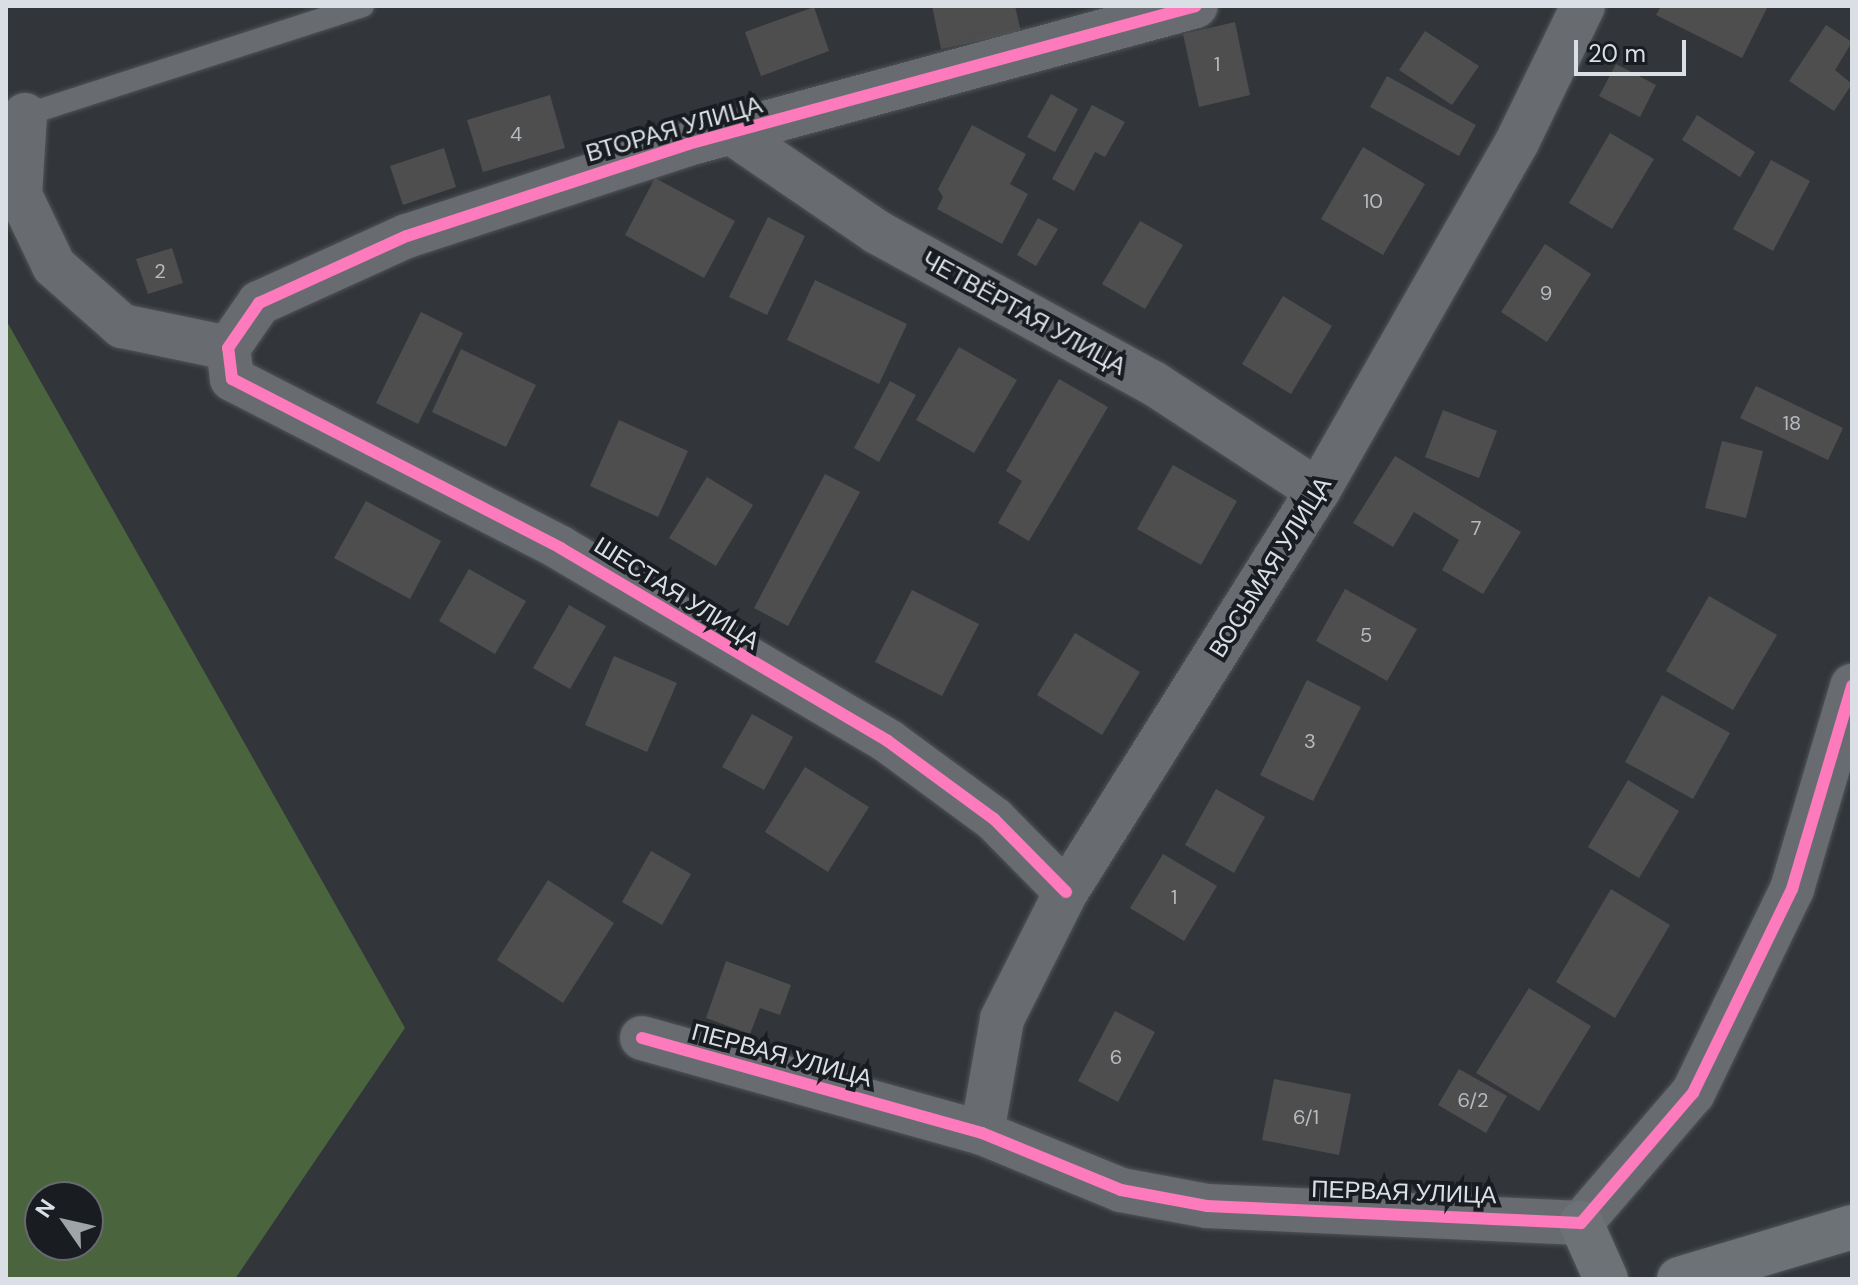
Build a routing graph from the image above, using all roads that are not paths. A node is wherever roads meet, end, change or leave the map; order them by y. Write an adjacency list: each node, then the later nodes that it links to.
1 (363, 6): 4 (lane)
2 (1196, 6): 5 (street, ВТОРАЯ УЛИЦА)
3 (1583, 6): 7 (street, ВОСЬМАЯ УЛИЦА)
4 (25, 115): 6 (street, ШЕСТАЯ УЛИЦА)
5 (732, 133): 6 (street, ВТОРАЯ УЛИЦА); 7 (street, ЧЕТВЁРТАЯ УЛИЦА)
6 (230, 363): 9 (street, ШЕСТАЯ УЛИЦА)
7 (1318, 491): 9 (street, ВОСЬМАЯ УЛИЦА)
8 (1852, 686): 12 (street)
9 (1066, 892): 11 (street, ВОСЬМАЯ УЛИЦА)
10 (642, 1038): 11 (street, ПЕРВАЯ УЛИЦА)
11 (982, 1133): 12 (street, ПЕРВАЯ УЛИЦА)
12 (1581, 1223): 14 (main road)
13 (1852, 1227): 15 (main road)
14 (1606, 1279)
15 (1679, 1279)

